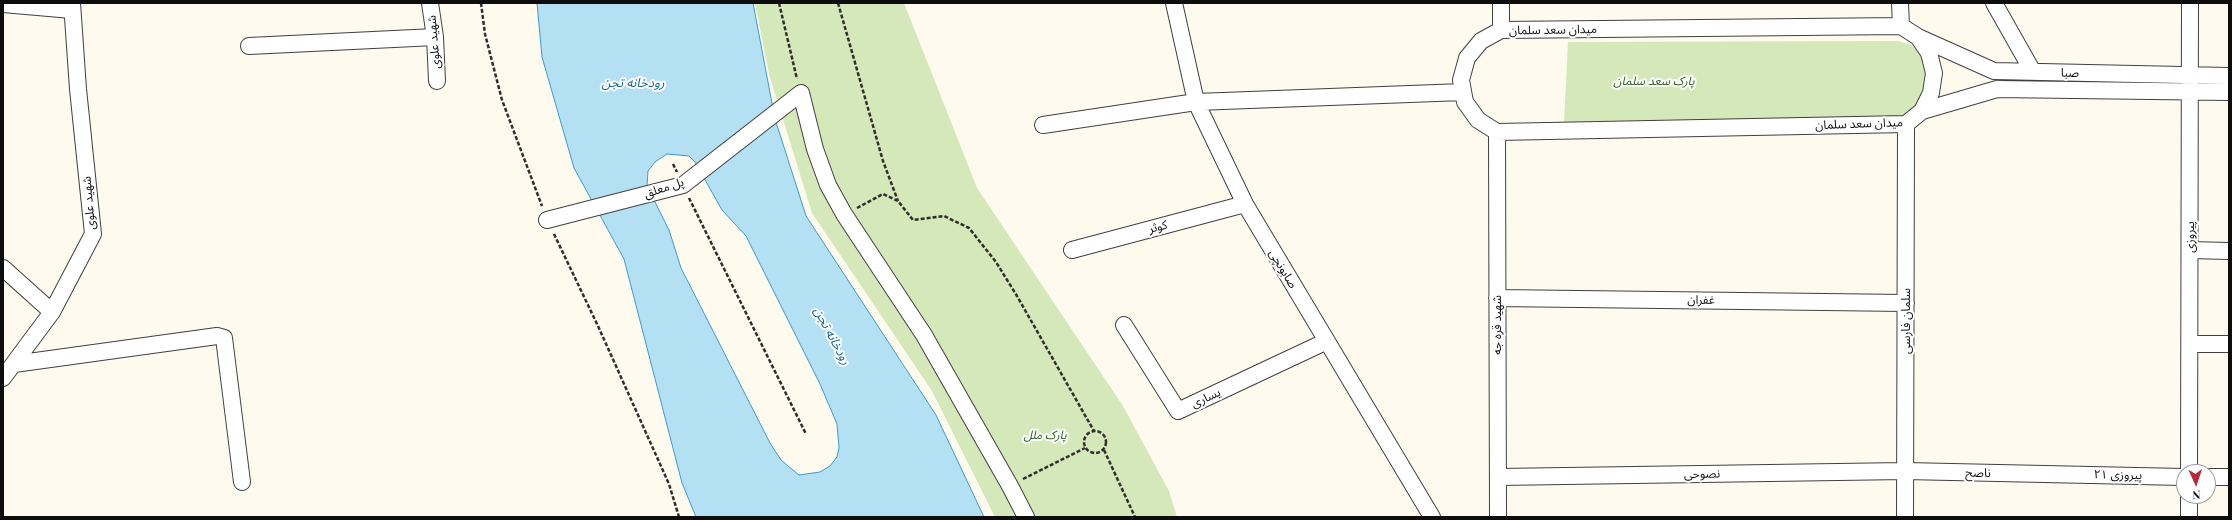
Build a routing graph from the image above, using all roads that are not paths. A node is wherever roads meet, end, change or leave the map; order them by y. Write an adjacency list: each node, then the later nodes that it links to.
1 (430, 3): 11 (street, شهید علوی)
2 (1174, 3): 21 (street, صابونچی)
3 (1500, 3): 10 (street)
4 (1900, 3): 9 (street)
5 (1994, 3): 14 (street)
6 (2190, 3): 15 (street, پیروزی)
7 (3, 4): 8 (street)
8 (72, 7): 34 (street, شهید علوی)
9 (1901, 26): 10 (street, میدان سعد سلمان); 12 (street, میدان سعد سلمان)
10 (1501, 30): 18 (street, میدان سعد سلمان)
11 (435, 36): 13 (street); 17 (street, شهید علوی)
12 (1918, 37): 14 (street, صبا); 22 (street, میدان سعد سلمان)
13 (249, 46)
14 (2033, 72): 15 (street, صبا)
15 (2189, 76): 16 (street, صبا); 19 (street, پیروزی)
16 (2229, 76)
17 (437, 81)
18 (1463, 92): 21 (street); 25 (street, میدان سعد سلمان)
19 (2189, 92): 20 (street, صبا); 22 (street, صبا); 29 (street, پیروزی)
20 (2229, 92)
21 (1196, 102): 24 (street); 26 (street, صابونچی)
22 (1922, 111): 23 (street, میدان سعد سلمان)
23 (1906, 124): 25 (street, میدان سعد سلمان); 33 (street, سلمان فارسی)
24 (1043, 125)
25 (1497, 132): 32 (street, شهید قره جه)
26 (1245, 204): 28 (street, کوثر); 36 (street, صابونچی)
27 (547, 220): 50 (street, پل معلق)
28 (1072, 250)
29 (2190, 250): 30 (street); 37 (street, پیروزی)
30 (2229, 251)
31 (3, 268): 34 (street)
32 (1497, 298): 33 (street, غفران); 45 (street, شهید قره جه)
33 (1906, 303): 42 (street, سلمان فارسی)
34 (52, 312): 39 (street, شهید علوی)
35 (1124, 325): 36 (street, یساری)
36 (1327, 341): 51 (street, صابونچی)
37 (2190, 344): 38 (street); 41 (street, پیروزی)
38 (2229, 344)
39 (14, 364): 40 (street, شهید علوی); 48 (street)
40 (3, 378)
41 (2189, 464)
42 (1905, 471): 43 (street, ناصح); 45 (street, نصوحی); 53 (street, سلمان فارسی)
43 (2052, 474): 46 (street, پیروزی ٢١)
44 (2229, 476): 47 (street)
45 (1498, 477): 52 (street, شهید قره جه)
46 (2176, 477)
47 (2216, 477)
48 (242, 482)
49 (2189, 504): 54 (street)
50 (1026, 517)
51 (1432, 517)
52 (1498, 517)
53 (1905, 517)
54 (2189, 517)

